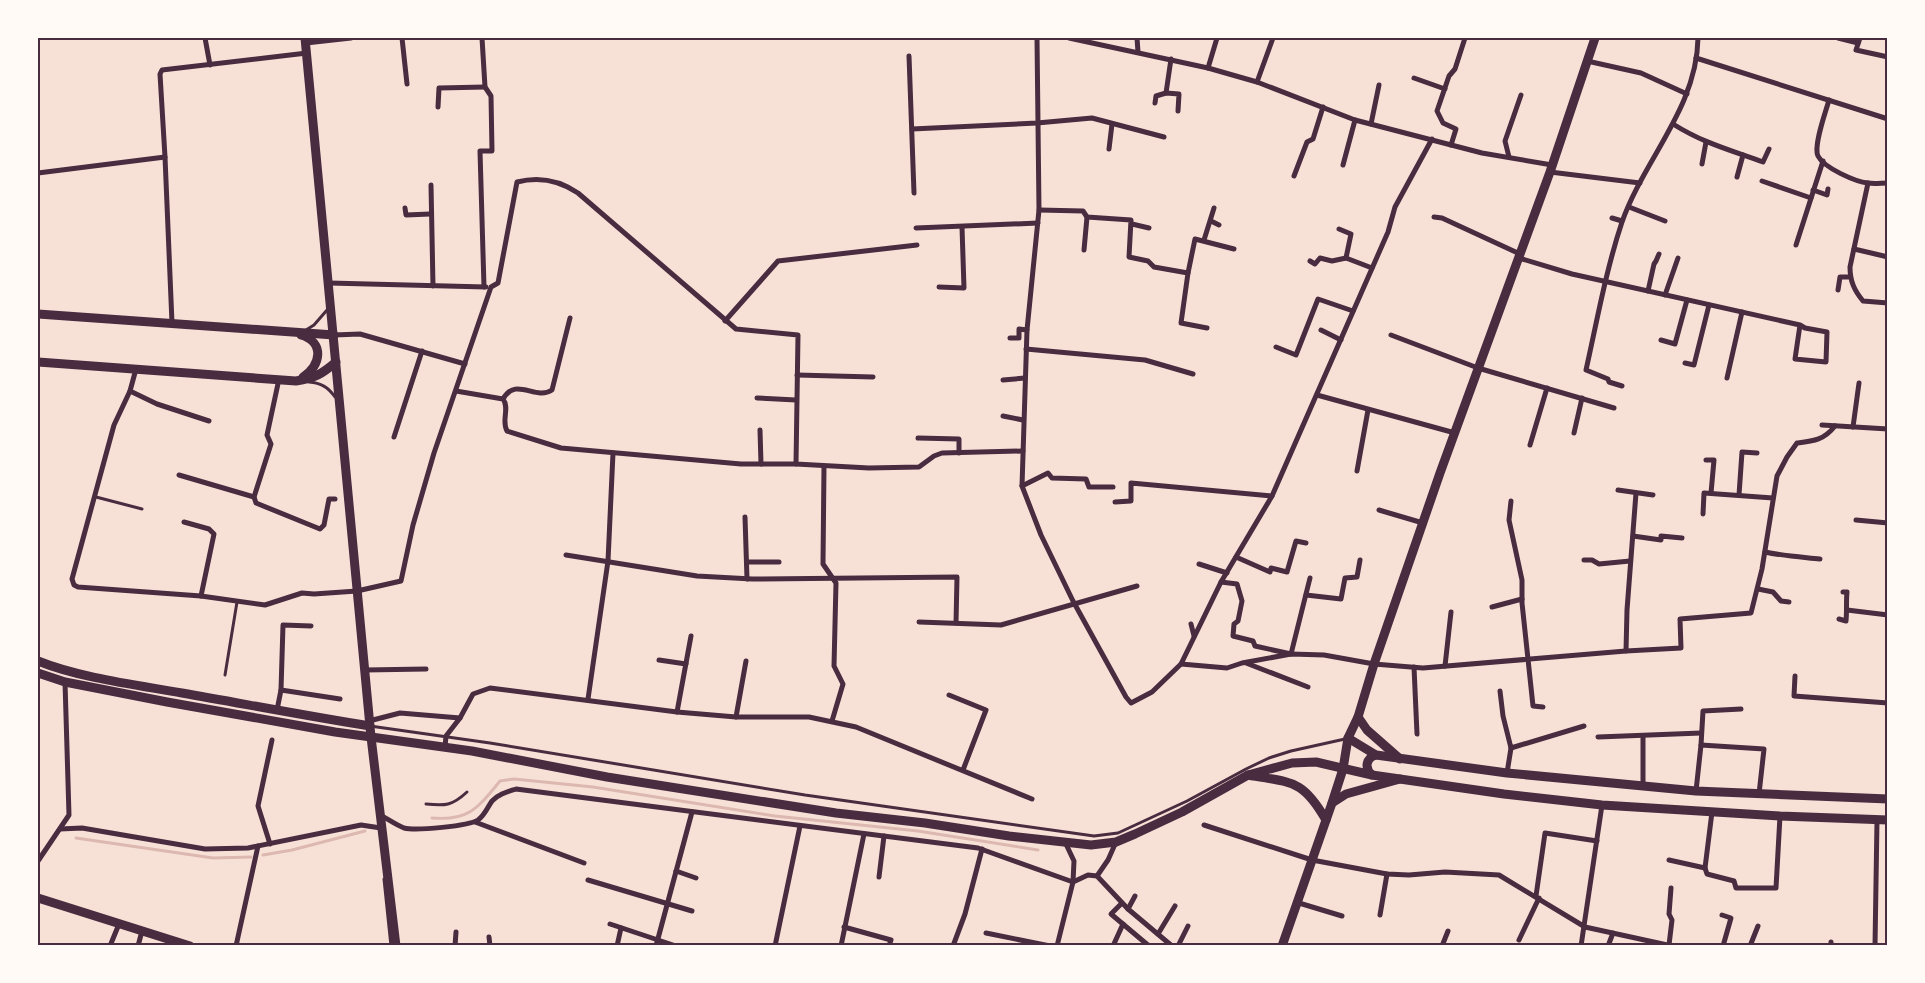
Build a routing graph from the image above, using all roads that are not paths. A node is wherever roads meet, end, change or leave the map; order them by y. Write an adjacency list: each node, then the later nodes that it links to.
1 (205, 38): 23 (street)
2 (351, 38): 14 (street)
3 (402, 38): 27 (street)
4 (482, 38): 29 (street)
5 (1037, 38): 41 (street)
6 (1069, 38): 16 (street)
7 (1137, 38): 16 (street)
8 (1217, 38): 24 (street)
9 (1273, 38): 26 (street)
10 (1465, 38): 30 (street)
11 (1594, 38): 22 (main road)
12 (1698, 38): 19 (street)
13 (1838, 38): 15 (street)
14 (304, 39): 17 (main road)
15 (1859, 40): 20 (street)
16 (1138, 52): 21 (street)
17 (305, 54): 23 (street); 105 (main road); 116 (lane)
18 (909, 56): 45 (street)
19 (1696, 58): 32 (street); 34 (street)
20 (1888, 58)
21 (1171, 59): 24 (street); 31 (street)
22 (1587, 61): 32 (street); 58 (main road)
23 (210, 66): 53 (street)
24 (1208, 68): 26 (street)
25 (1414, 78): 30 (street)
26 (1257, 82): 37 (street)
27 (407, 84)
28 (1379, 85): 43 (street)
29 (485, 87): 36 (street); 107 (street)
30 (1445, 89): 49 (street)
31 (1166, 93): 35 (street); 38 (street)
32 (1687, 94): 44 (street)
33 (1521, 95): 54 (street)
34 (1829, 100): 39 (street); 55 (street)
35 (1155, 103)
36 (438, 107)
37 (1323, 107): 40 (street); 60 (street)
38 (1178, 112)
39 (1888, 119)
40 (1355, 120): 43 (street); 57 (street)
41 (1037, 123): 42 (street); 45 (street); 74 (street)
42 (1112, 124): 46 (street); 50 (street)
43 (1371, 124): 47 (street)
44 (1673, 124): 48 (street); 63 (street)
45 (912, 129): 69 (street)
46 (1164, 137)
47 (1432, 140): 49 (street); 101 (street)
48 (1706, 142): 52 (street); 56 (street)
49 (1451, 144): 54 (street)
50 (1109, 149)
51 (1769, 149): 52 (street)
52 (1743, 154): 61 (street)
53 (165, 157): 59 (street); 122 (street)
54 (1509, 157): 58 (street)
55 (1823, 161): 64 (street); 68 (street)
56 (1702, 164)
57 (1342, 165)
58 (1551, 168): 63 (street); 96 (main road)
59 (38, 173)
60 (1294, 176)
61 (1737, 177)
62 (1762, 181): 70 (street)
63 (1640, 183): 71 (street)
64 (1868, 183): 65 (street); 93 (street)
65 (1888, 183)
66 (430, 184): 75 (street)
67 (1828, 189): 68 (street)
68 (1813, 190): 70 (street)
69 (914, 192)
70 (1811, 198): 91 (street)
71 (1629, 207): 80 (street); 81 (street)
72 (405, 208): 75 (street)
73 (1214, 208): 79 (street)
74 (1039, 210): 76 (street); 82 (street)
75 (430, 214): 106 (street)
76 (1087, 217): 83 (street); 94 (street)
77 (1434, 217): 96 (street)
78 (1612, 218): 80 (street)
79 (1211, 221): 84 (street); 89 (street)
80 (1622, 221): 104 (street)
81 (1665, 221)
82 (1038, 223): 85 (street); 125 (street)
83 (1132, 224): 87 (street); 102 (street)
84 (1220, 225)
85 (962, 227): 86 (street); 109 (street)
86 (916, 228)
87 (1149, 228)
88 (1339, 229): 98 (street)
89 (1204, 240): 92 (street); 102 (street)
90 (917, 245): 121 (street)
91 (1796, 245)
92 (1234, 249)
93 (1854, 249): 97 (street); 103 (street)
94 (1084, 250)
95 (1659, 254): 111 (street)
96 (1519, 256): 104 (street); 140 (main road)
97 (1888, 257)
98 (1346, 258): 100 (street); 101 (street)
99 (1678, 258): 112 (street)
100 (1310, 261)
101 (1372, 268): 117 (street)
102 (1188, 272): 124 (street)
103 (1850, 278): 110 (street); 114 (street)
104 (1606, 281): 111 (street); 151 (street)
105 (329, 283): 106 (street); 128 (main road)
106 (433, 286): 107 (street)
107 (484, 287): 108 (street)
108 (491, 287): 121 (street); 139 (street)
109 (939, 287)
110 (1838, 290)
111 (1648, 291): 112 (street)
112 (1665, 295): 113 (street)
113 (1687, 300): 115 (street); 132 (street)
114 (1888, 303)
115 (1709, 305): 118 (street); 138 (street)
116 (327, 310): 127 (lane); 128 (lane)
117 (1353, 311): 131 (street); 133 (street)
118 (1742, 312): 123 (street); 146 (street)
119 (38, 314): 122 (main road)
120 (570, 318): 159 (street)
121 (726, 321): 143 (street)
122 (172, 323): 127 (main road)
123 (1800, 325): 123 (street)
124 (1207, 328)
125 (1027, 330): 130 (street); 134 (street)
126 (1321, 330): 131 (street)
127 (296, 334): 128 (main road); 148 (main road)
128 (331, 335): 135 (street); 137 (main road)
129 (1390, 335): 140 (street)
130 (1010, 338)
131 (1341, 340): 155 (street)
132 (1661, 340)
133 (1276, 347)
134 (1026, 349): 142 (street); 145 (street)
135 (422, 351): 139 (street); 173 (street)
136 (38, 362): 141 (main road)
137 (334, 363): 148 (main road); 156 (lane); 229 (main road)
138 (1685, 363)
139 (465, 364): 154 (street)
140 (1478, 368): 152 (street); 171 (main road)
141 (136, 369): 147 (main road); 153 (street)
142 (1194, 374)
143 (797, 375): 144 (street); 160 (street)
144 (873, 377)
145 (1025, 378): 149 (street); 164 (street)
146 (1727, 378)
147 (279, 379): 148 (main road); 195 (street)
148 (296, 380): 156 (lane)
149 (1003, 380)
150 (1859, 383): 168 (street)
151 (1622, 386)
152 (1547, 388): 158 (street); 175 (street)
153 (130, 391): 165 (street); 194 (street)
154 (456, 391): 159 (street); 229 (street)
155 (1317, 395): 162 (street); 193 (street)
156 (335, 397): 229 (lane)
157 (757, 398): 160 (street)
158 (1582, 398): 161 (street); 172 (street)
159 (503, 399): 179 (street)
160 (796, 400): 182 (street)
161 (1614, 408)
162 (1368, 410): 171 (street); 184 (street)
163 (1003, 416): 164 (street)
164 (1023, 420): 176 (street)
165 (209, 421)
166 (1822, 426): 167 (street)
167 (1834, 426): 168 (street); 196 (street)
168 (1853, 427): 169 (street)
169 (1888, 429)
170 (760, 430): 181 (street)
171 (1455, 433): 206 (main road)
172 (1574, 433)
173 (394, 437)
174 (918, 438): 177 (street)
175 (1530, 445)
176 (1023, 451): 177 (street); 186 (street)
177 (959, 453): 183 (street)
178 (1757, 453): 192 (street)
179 (613, 454): 181 (street); 217 (street)
180 (1706, 460): 190 (street)
181 (761, 464): 182 (street)
182 (796, 464): 183 (street)
183 (824, 466): 223 (street)
184 (1358, 471)
185 (179, 475): 195 (street)
186 (1022, 486): 187 (street); 236 (street)
187 (1113, 487)
188 (1618, 490): 189 (street)
189 (1636, 493): 191 (street); 208 (street)
190 (1712, 493): 192 (street); 202 (street)
191 (1653, 495)
192 (1739, 495): 196 (street)
193 (1272, 496): 199 (street); 213 (street)
194 (96, 497): 200 (lane); 232 (street)
195 (254, 497): 197 (street)
196 (1774, 498): 211 (street)
197 (334, 499)
198 (1511, 501): 233 (street)
199 (1115, 502)
200 (142, 509)
201 (1379, 510): 206 (street)
202 (1702, 514)
203 (745, 517): 219 (street)
204 (1856, 520): 207 (street)
205 (184, 522): 232 (street)
206 (1423, 523): 257 (main road)
207 (1888, 523)
208 (1632, 536): 209 (street); 218 (street)
209 (1682, 538)
210 (1306, 543): 213 (street)
211 (1765, 552): 214 (street); 228 (street)
212 (566, 555): 217 (street)
213 (1236, 557): 222 (street)
214 (1820, 559)
215 (1360, 560): 231 (street)
216 (1584, 560): 218 (street)
217 (608, 561): 224 (street); 273 (street)
218 (1630, 561): 248 (street)
219 (747, 562): 220 (street); 224 (street)
220 (779, 562)
221 (1199, 564): 222 (street)
222 (1227, 573): 226 (street)
223 (832, 577): 224 (street); 243 (street); 282 (street)
224 (747, 578)
225 (1310, 578): 231 (street)
226 (1221, 582): 247 (street); 249 (street)
227 (1136, 586): 236 (street)
228 (1758, 589): 235 (street); 248 (street)
229 (355, 591): 234 (street); 261 (main road); 291 (lane)
230 (1843, 592): 238 (street)
231 (1306, 594): 249 (street)
232 (201, 596): 234 (street)
233 (1522, 599): 237 (street); 251 (street)
234 (237, 602): 263 (lane)
235 (1789, 602)
236 (1075, 605): 243 (street); 256 (street)
237 (1492, 606)
238 (1847, 610): 240 (street); 241 (street)
239 (1451, 612): 258 (street)
240 (1888, 615)
241 (1839, 620)
242 (919, 622): 243 (street)
243 (956, 623)
244 (1191, 624): 247 (street)
245 (311, 626): 268 (street)
246 (691, 636): 255 (street)
247 (1194, 636): 256 (street)
248 (1626, 651): 251 (street)
249 (1291, 654): 254 (street); 257 (street)
250 (659, 660): 255 (street)
251 (1527, 660): 258 (street); 275 (street)
252 (38, 661): 266 (main road)
253 (746, 661): 279 (street)
254 (1246, 663): 256 (street); 267 (street)
255 (686, 664): 278 (street)
256 (1181, 664)
257 (1374, 664): 259 (street); 280 (main road)
258 (1445, 666): 259 (street)
259 (1414, 667): 286 (street)
260 (426, 669): 261 (street)
261 (365, 670): 283 (main road)
262 (38, 673): 265 (main road)
263 (225, 675)
264 (1795, 676): 274 (street)
265 (65, 682): 271 (main road); 324 (street)
266 (144, 686): 271 (main road); 276 (main road)
267 (1308, 687)
268 (281, 690): 272 (street); 276 (street)
269 (1500, 691): 295 (street)
270 (949, 695): 299 (street)
271 (142, 697): 291 (main road)
272 (340, 699)
273 (588, 699): 278 (street); 281 (street)
274 (1888, 702)
275 (1543, 707)
276 (277, 710): 283 (main road)
277 (1741, 710): 285 (street)
278 (677, 712): 279 (street)
279 (736, 716): 282 (street)
280 (1358, 717): 290 (main road); 297 (main road)
281 (460, 718): 283 (street); 287 (street)
282 (832, 721): 299 (street)
283 (370, 723): 287 (lane); 291 (main road)
284 (1584, 726): 295 (street)
285 (1701, 733): 288 (street); 293 (street)
286 (1417, 734)
287 (446, 736): 290 (lane); 294 (street)
288 (1643, 736): 289 (street); 304 (street)
289 (1598, 737)
290 (1348, 738): 296 (main road); 298 (main road)
291 (369, 739): 294 (main road); 315 (main road); 382 (lane)
292 (272, 740): 330 (street)
293 (1701, 745): 305 (street); 307 (street)
294 (445, 747): 328 (main road)
295 (1511, 748): 300 (street)
296 (1376, 755): 297 (main road); 302 (main road)
297 (1400, 758): 300 (main road)
298 (1343, 769): 301 (main road); 302 (main road); 310 (main road)
299 (963, 770): 308 (street)
300 (1507, 773): 304 (main road)
301 (1248, 775): 317 (main road); 329 (main road)
302 (1372, 775): 303 (main road)
303 (1400, 779): 310 (main road); 312 (main road)
304 (1643, 786): 305 (main road)
305 (1696, 791): 307 (main road)
306 (466, 792): 311 (lane)
307 (1759, 794): 309 (main road)
308 (1032, 799)
309 (1888, 799)
310 (1332, 803): 317 (main road)
311 (426, 804)
312 (1602, 805): 314 (main road); 327 (street)
313 (692, 812): 320 (street); 322 (street); 338 (street)
314 (1712, 812): 316 (main road); 337 (street)
315 (379, 815): 320 (street); 323 (main road)
316 (1780, 816): 318 (main road); 337 (street)
317 (1326, 820): 333 (main road)
318 (1877, 820): 319 (main road); 405 (street)
319 (1888, 820)
320 (475, 822): 336 (street)
321 (1204, 825): 333 (street)
322 (800, 826): 325 (street); 388 (street)
323 (381, 828): 330 (street); 383 (main road)
324 (60, 829): 331 (street); 335 (street)
325 (864, 834): 326 (street); 365 (street)
326 (884, 836): 332 (street); 341 (street)
327 (1597, 841): 347 (street); 363 (street)
328 (1065, 842): 329 (main road); 344 (street)
329 (1116, 842): 340 (street)
330 (270, 844): 331 (street)
331 (258, 846): 381 (street)
332 (982, 849): 344 (street); 391 (street)
333 (1312, 860): 339 (street); 351 (main road)
334 (1669, 860): 337 (street)
335 (38, 861)
336 (584, 863)
337 (1706, 868)
338 (676, 871): 342 (street); 349 (street)
339 (1387, 874): 347 (street); 356 (street)
340 (1097, 876): 344 (street); 350 (street)
341 (879, 877)
342 (696, 878)
343 (588, 880): 349 (street)
344 (1073, 882): 393 (street)
345 (1671, 888): 377 (street)
346 (1135, 896): 353 (street)
347 (1538, 897): 363 (street); 374 (street)
348 (38, 898): 358 (main road)
349 (668, 903): 354 (street); 376 (street)
350 (1122, 903): 353 (street); 360 (street)
351 (1299, 903): 357 (street); 398 (main road)
352 (1175, 906): 371 (street)
353 (1128, 909): 371 (street)
354 (692, 911)
355 (1722, 914): 403 (street)
356 (1380, 915)
357 (1342, 916)
358 (119, 924): 366 (main road); 378 (street)
359 (610, 924): 364 (street)
360 (1123, 924): 394 (street); 395 (street)
361 (1188, 926): 397 (street)
362 (1758, 926): 404 (street)
363 (1585, 927): 370 (street); 400 (street)
364 (621, 928): 376 (street); 386 (street)
365 (844, 928): 389 (street); 390 (street)
366 (142, 931): 375 (main road); 379 (street)
367 (1448, 931): 399 (street)
368 (456, 932): 384 (street)
369 (986, 933): 392 (street)
370 (1613, 933): 373 (street); 401 (street)
371 (1158, 934): 396 (street)
372 (489, 938): 385 (street)
373 (1642, 939): 377 (street); 402 (street)
374 (1520, 940)
375 (174, 943): 380 (main road)
376 (657, 943): 387 (street)
377 (1670, 945)
378 (110, 946)
379 (138, 946)
380 (190, 946)
381 (236, 946)
382 (391, 946)
383 (396, 946)
384 (455, 946)
385 (490, 946)
386 (617, 946)
387 (676, 946)
388 (775, 946)
389 (841, 946)
390 (889, 946)
391 (953, 946)
392 (1050, 946)
393 (1057, 946)
394 (1113, 946)
395 (1149, 946)
396 (1172, 946)
397 (1178, 946)
398 (1282, 946)
399 (1442, 946)
400 (1581, 946)
401 (1608, 946)
402 (1640, 946)
403 (1723, 946)
404 (1750, 946)
405 (1874, 946)

